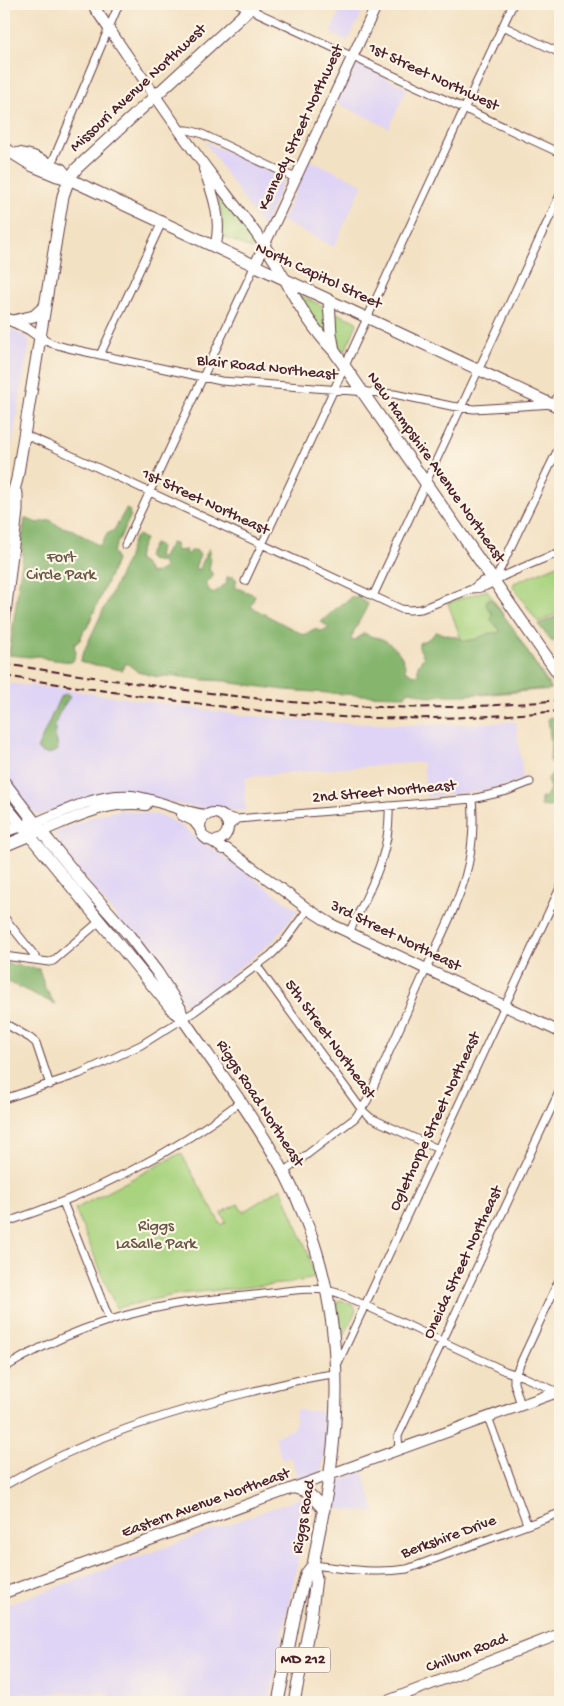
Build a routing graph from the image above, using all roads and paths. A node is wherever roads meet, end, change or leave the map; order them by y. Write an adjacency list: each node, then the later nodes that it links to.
1 (92, 4): 8 (street)
2 (119, 4): 8 (street)
3 (239, 4): 6 (street, 1st Street Northwest)
4 (377, 4): 10 (street, Kennedy Street Northwest)
5 (513, 4): 7 (street)
6 (253, 6): 10 (street, 1st Street Northwest); 11 (main road, Missouri Avenue Northwest)
7 (503, 26): 9 (street); 12 (street)
8 (109, 29): 11 (street); 17 (street)
9 (560, 53)
10 (352, 56): 12 (street, 1st Street Northwest); 18 (street, Kennedy Street Northwest)
11 (156, 96): 13 (street); 19 (main road, Missouri Avenue Northwest)
12 (464, 108): 15 (street, 1st Street Northwest); 28 (street)
13 (180, 130): 16 (street); 18 (street)
14 (8, 150): 17 (main road); 19 (main road)
15 (560, 153)
16 (200, 159): 22 (street); 23 (street)
17 (51, 165): 19 (main road)
18 (295, 178): 22 (street, Kennedy Street Northwest)
19 (70, 179): 21 (main road, North Capitol Street); 27 (main road)
20 (560, 195): 34 (street)
21 (162, 222): 23 (main road, North Capitol Street); 32 (street)
22 (264, 245): 24 (street, Kennedy Street Northwest); 25 (street)
23 (215, 247): 24 (main road, North Capitol Street)
24 (255, 265): 25 (main road, North Capitol Street); 35 (street)
25 (285, 279): 26 (main road, North Capitol Street); 31 (main road, New Hampshire Avenue Northeast)
26 (329, 300): 28 (street, North Capitol Street); 31 (main road)
27 (45, 306): 29 (main road); 30 (main road)
28 (367, 318): 33 (street); 34 (street, North Capitol Street)
29 (8, 319): 30 (street)
30 (40, 337): 32 (street, Blair Road Northeast); 41 (main road)
31 (334, 352): 33 (main road, New Hampshire Avenue Northeast)
32 (100, 356): 35 (street, Blair Road Northeast)
33 (344, 366): 36 (street); 38 (main road, New Hampshire Avenue Northeast)
34 (479, 370): 39 (street, North Capitol Street); 40 (street)
35 (203, 377): 36 (street, Blair Road Northeast); 45 (street)
36 (334, 390): 38 (street, Blair Road Northeast); 48 (street)
37 (560, 390): 39 (street)
38 (362, 392): 40 (street, Blair Road Northeast); 44 (main road, New Hampshire Avenue Northeast)
39 (557, 406): 40 (street, Blair Road Northeast)
40 (461, 408): 44 (street)
41 (24, 435): 43 (main road); 45 (street, 1st Street Northeast)
42 (560, 445): 50 (street)
43 (17, 479): 46 (main road); 52 (main road)
44 (426, 483): 50 (main road, New Hampshire Avenue Northeast); 53 (street)
45 (150, 492): 47 (street); 48 (street, 1st Street Northeast)
46 (4, 538)
47 (125, 544)
48 (262, 544): 51 (street); 53 (street, 1st Street Northeast)
49 (560, 552): 50 (street, 1st Street Northeast)
50 (495, 580): 53 (street, 1st Street Northeast); 55 (main road, New Hampshire Avenue Northeast)
51 (245, 581)
52 (6, 585): 54 (main road)
53 (372, 596)
54 (4, 622)
55 (560, 676)
56 (4, 782): 65 (main road, Riggs Road Northeast)
57 (530, 782): 58 (street, 2nd Street Northeast)
58 (472, 799): 60 (street, 2nd Street Northeast); 81 (street)
59 (4, 804): 64 (main road, Riggs Road Northeast)
60 (389, 806): 63 (street, 2nd Street Northeast); 77 (street)
61 (207, 815): 62 (street); 65 (street); 66 (street)
62 (222, 815): 63 (street, 2nd Street Northeast); 68 (street)
63 (237, 819): 68 (street)
64 (22, 826): 65 (main road); 67 (main road); 69 (main road, Riggs Road Northeast)
65 (38, 827): 66 (street); 69 (main road); 83 (main road, Riggs Road Northeast)
66 (201, 830): 70 (street)
67 (4, 831)
68 (227, 832): 70 (street); 72 (street)
69 (30, 835): 71 (main road); 76 (main road, Riggs Road Northeast)
70 (212, 841): 72 (street, 3rd Street Northeast)
71 (4, 846)
72 (227, 849): 74 (street, 3rd Street Northeast)
73 (560, 888): 82 (street, Oglethorpe Street Northeast)
74 (308, 909): 77 (street, 3rd Street Northeast); 80 (street)
75 (4, 917): 79 (street)
76 (100, 921): 79 (street); 83 (main road, Riggs Road Northeast)
77 (349, 933): 81 (street, 3rd Street Northeast)
78 (4, 956): 79 (street)
79 (34, 960)
80 (258, 966): 83 (street); 90 (street, 5th Street Northeast)
81 (426, 969): 82 (street, 3rd Street Northeast); 90 (street)
82 (505, 1006): 85 (street, 3rd Street Northeast); 91 (street, Oglethorpe Street Northeast)
83 (183, 1019): 86 (street); 89 (main road, Riggs Road Northeast)
84 (4, 1023): 86 (street)
85 (560, 1032)
86 (50, 1084): 88 (street)
87 (560, 1090): 99 (street, Oneida Street Northeast)
88 (4, 1099)
89 (240, 1102): 92 (main road, Riggs Road Northeast); 93 (street)
90 (362, 1110): 91 (street, 5th Street Northeast); 92 (street)
91 (438, 1149): 97 (street, Oglethorpe Street Northeast)
92 (284, 1172): 96 (main road, Riggs Road Northeast)
93 (63, 1202): 94 (street); 98 (street)
94 (4, 1223)
95 (560, 1278): 102 (street)
96 (327, 1290): 97 (street); 98 (street); 101 (main road, Riggs Road Northeast)
97 (365, 1305): 99 (street); 101 (street, Oglethorpe Street Northeast)
98 (110, 1320): 100 (street)
99 (443, 1342): 102 (street); 106 (street, Oneida Street Northeast)
100 (4, 1368)
101 (336, 1371): 107 (main road, Riggs Road Northeast); 108 (street)
102 (515, 1374): 103 (street); 104 (street)
103 (559, 1391): 104 (street, Eastern Avenue Northeast)
104 (522, 1405): 105 (street, Eastern Avenue Northeast)
105 (488, 1417): 106 (street, Eastern Avenue Northeast); 112 (street)
106 (399, 1450): 107 (street, Eastern Avenue Northeast)
107 (330, 1475): 109 (street, Eastern Avenue Northeast); 110 (main road, Riggs Road / MD 212)
108 (4, 1486)
109 (295, 1488): 110 (main road); 114 (street, Eastern Avenue Northeast)
110 (324, 1510): 113 (main road, Riggs Road / MD 212)
111 (560, 1513): 112 (street, Berkshire Drive)
112 (527, 1524): 113 (street, Berkshire Drive)
113 (313, 1565): 116 (main road, Riggs Road / MD 212); 117 (main road, Riggs Road / MD 212)
114 (4, 1593)
115 (560, 1634): 118 (street, Chillum Road)
116 (295, 1699)
117 (278, 1702)
118 (385, 1702)

